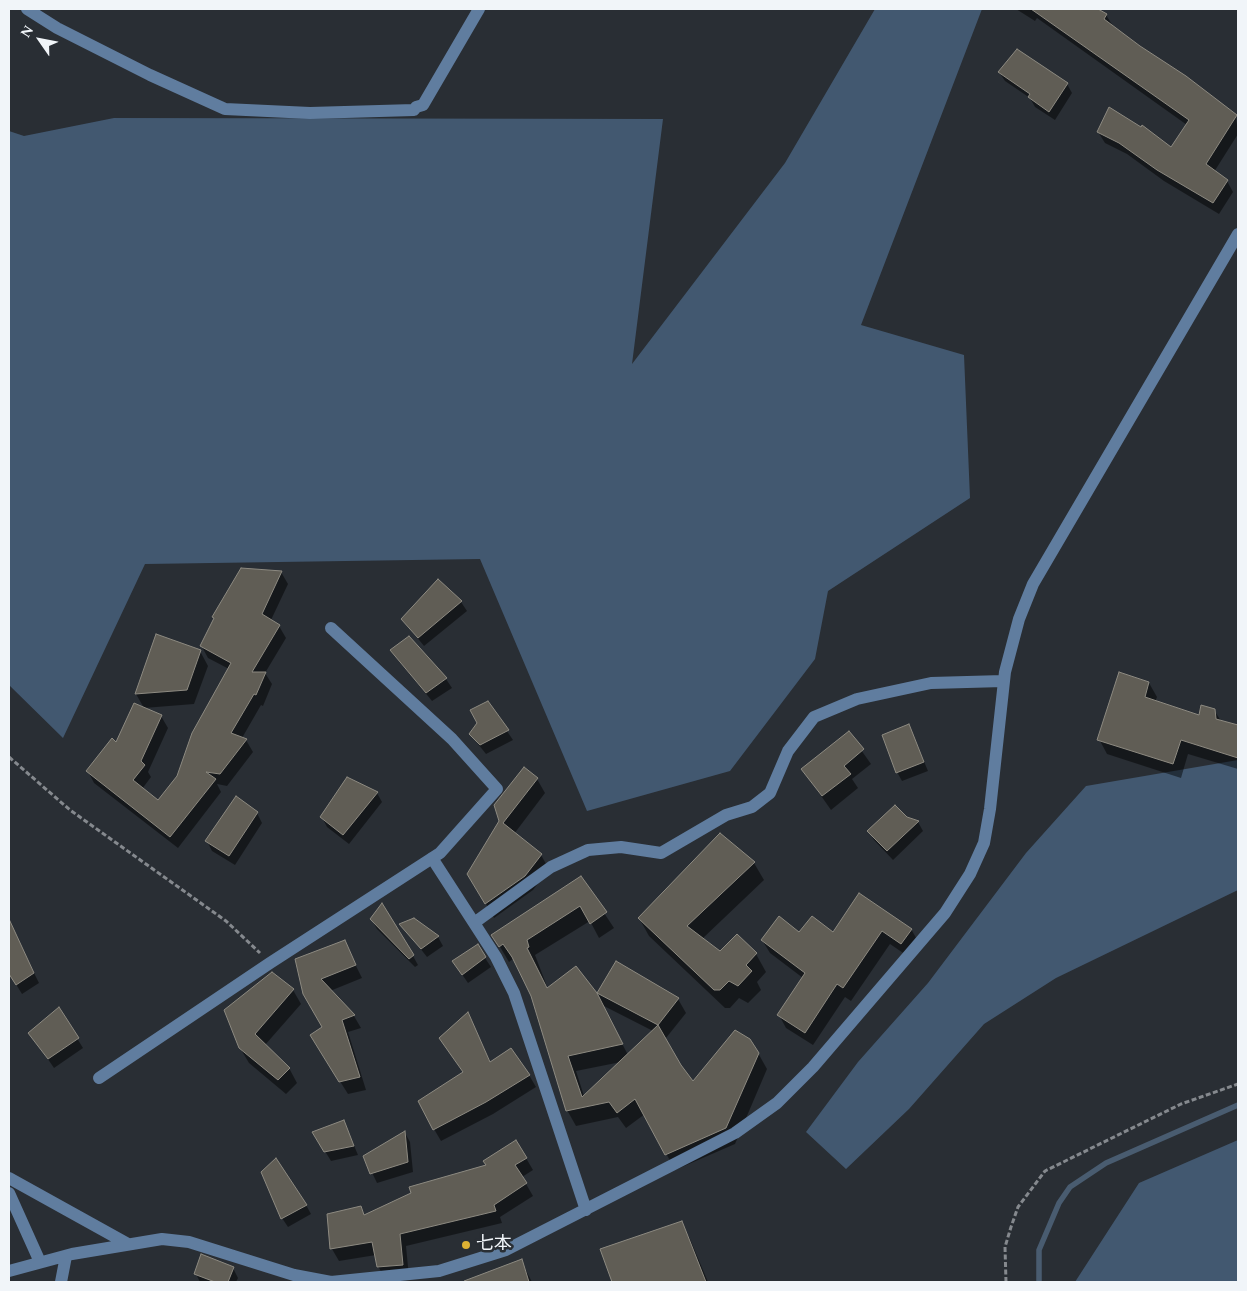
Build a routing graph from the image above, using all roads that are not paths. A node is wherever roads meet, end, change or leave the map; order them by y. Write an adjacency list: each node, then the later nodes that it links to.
1 (27, 9): 2 (street)
2 (479, 9)
3 (1238, 234): 5 (street)
4 (331, 628): 6 (street)
5 (1003, 682): 7 (street); 11 (street)
6 (432, 858): 7 (street); 8 (street)
7 (474, 923): 11 (street)
8 (99, 1078)
9 (9, 1178): 12 (street)
10 (9, 1193): 14 (street)
11 (586, 1210): 16 (street)
12 (128, 1244): 13 (street); 16 (street)
13 (66, 1256): 14 (street); 17 (street)
14 (40, 1262): 15 (street)
15 (9, 1271)
16 (440, 1276)
17 (61, 1282)

